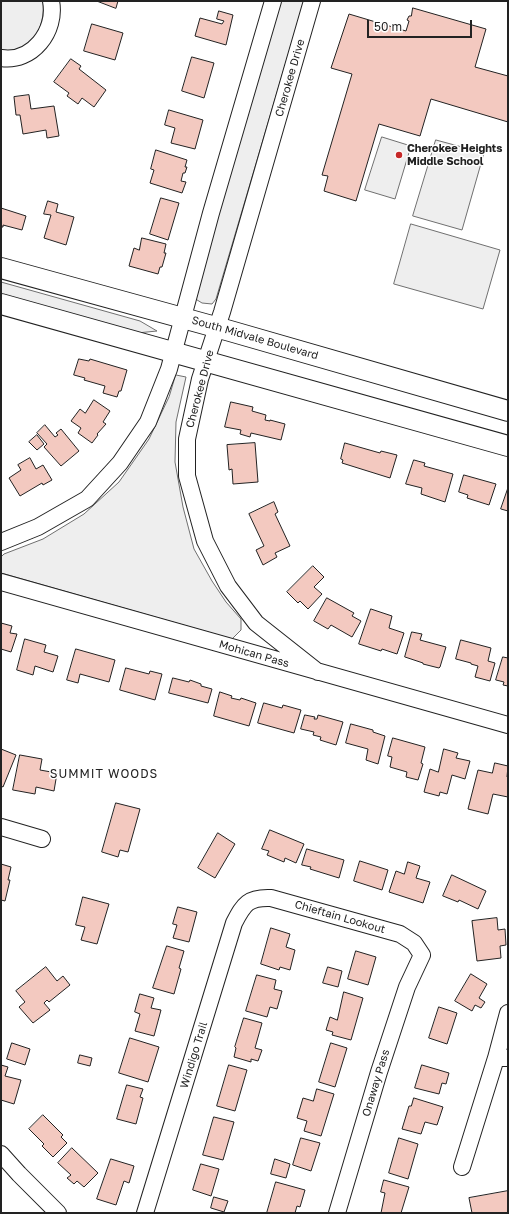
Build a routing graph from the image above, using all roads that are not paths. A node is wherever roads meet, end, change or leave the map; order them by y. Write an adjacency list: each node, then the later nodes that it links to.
1 (51, 1): 4 (street)
2 (273, 1): 7 (street)
3 (312, 1): 8 (street, Cherokee Drive)
4 (1, 58)
5 (1, 268): 7 (main road, South Midvale Boulevard)
6 (1, 304): 9 (main road)
7 (182, 318): 8 (main road, South Midvale Boulevard); 9 (street)
8 (218, 328): 10 (street, Cherokee Drive); 11 (main road, South Midvale Boulevard)
9 (173, 352): 10 (main road); 13 (street)
10 (206, 362): 12 (main road); 15 (street, Cherokee Drive)
11 (508, 411)
12 (508, 446)
13 (1, 542)
14 (1, 582): 15 (street, Mohican Pass)
15 (318, 672): 16 (street, Mohican Pass)
16 (508, 725)
17 (1, 827): 18 (street)
18 (42, 839)
19 (250, 901): 20 (street, Chieftain Lookout); 26 (street, Windigo Trail)
20 (422, 956): 27 (street, Onaway Pass)
21 (508, 1013): 22 (street)
22 (502, 1058): 24 (street)
23 (1, 1154): 25 (street)
24 (462, 1167)
25 (58, 1213)
26 (145, 1213)
27 (337, 1213)

